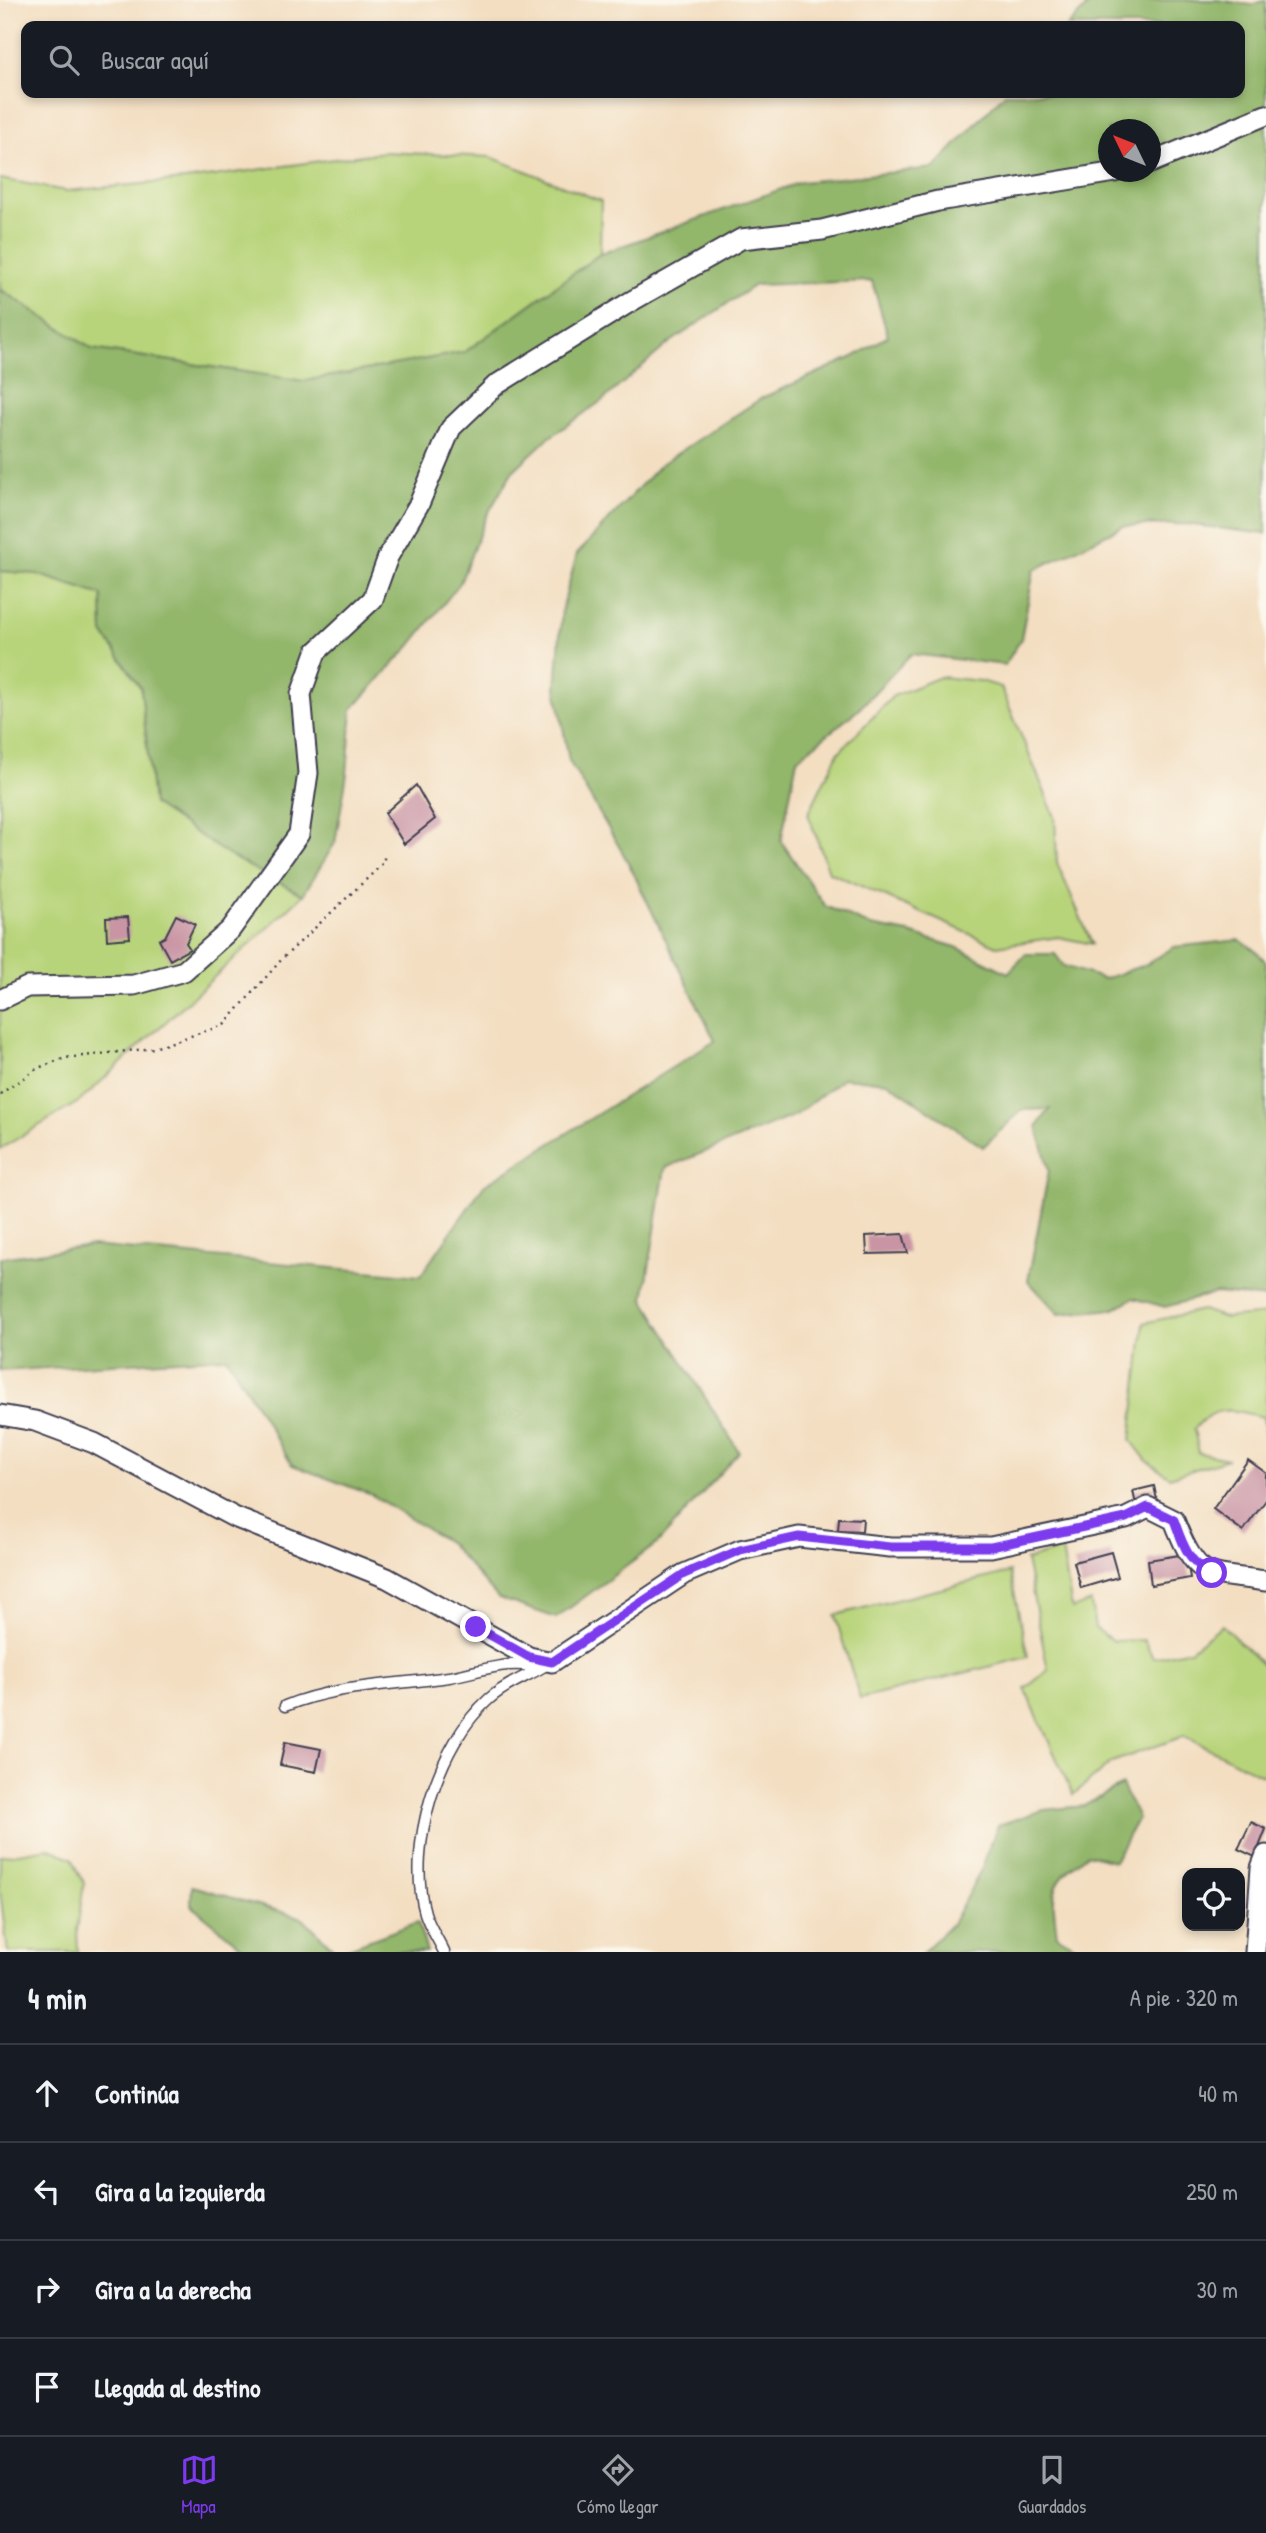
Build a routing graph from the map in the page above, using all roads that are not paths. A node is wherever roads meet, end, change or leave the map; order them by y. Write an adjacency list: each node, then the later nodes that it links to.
1 (1266, 115): 2 (street)
2 (1161, 158)
3 (1098, 175): 4 (street)
4 (0, 1000)
5 (0, 1415): 7 (street)
6 (1266, 1581): 7 (street)
7 (546, 1666): 8 (lane); 10 (lane)
8 (285, 1706)
9 (1266, 1855): 11 (street)
10 (444, 1952)
11 (1255, 1952)

